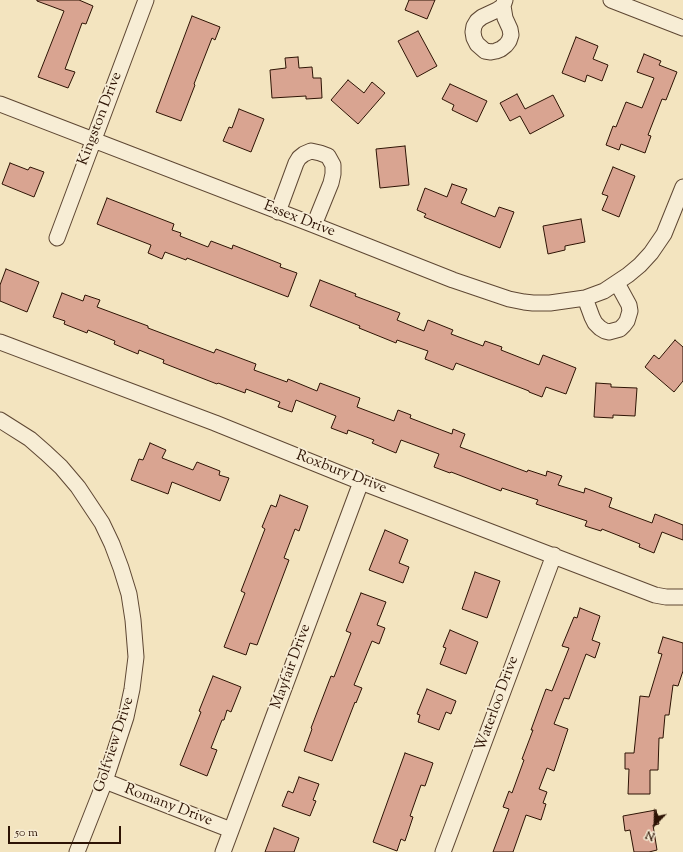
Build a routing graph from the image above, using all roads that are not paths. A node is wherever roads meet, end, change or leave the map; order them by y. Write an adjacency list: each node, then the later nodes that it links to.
1 (146, 0): 5 (street, Kingston Drive)
2 (611, 0): 3 (street)
3 (683, 28)
4 (0, 104): 5 (street, Essex Drive)
5 (93, 140): 7 (street, Essex Drive); 9 (street, Kingston Drive)
6 (683, 186): 10 (street)
7 (278, 212): 8 (street, Essex Drive); 8 (street)
8 (314, 225): 11 (street, Essex Drive)
9 (57, 238)
10 (617, 283): 11 (street, Essex Drive); 11 (street)
11 (585, 298)
12 (0, 342): 14 (street, Roxbury Drive)
13 (0, 420): 17 (street, Golfview Drive)
14 (360, 482): 15 (street, Roxbury Drive); 18 (street, Mayfair Drive)
15 (554, 555): 16 (street, Roxbury Drive); 21 (street, Waterloo Drive)
16 (683, 597)
17 (104, 781): 18 (street, Romany Drive); 19 (street, Golfview Drive)
18 (231, 830): 20 (street, Mayfair Drive)
19 (77, 852)
20 (223, 852)
21 (443, 852)

